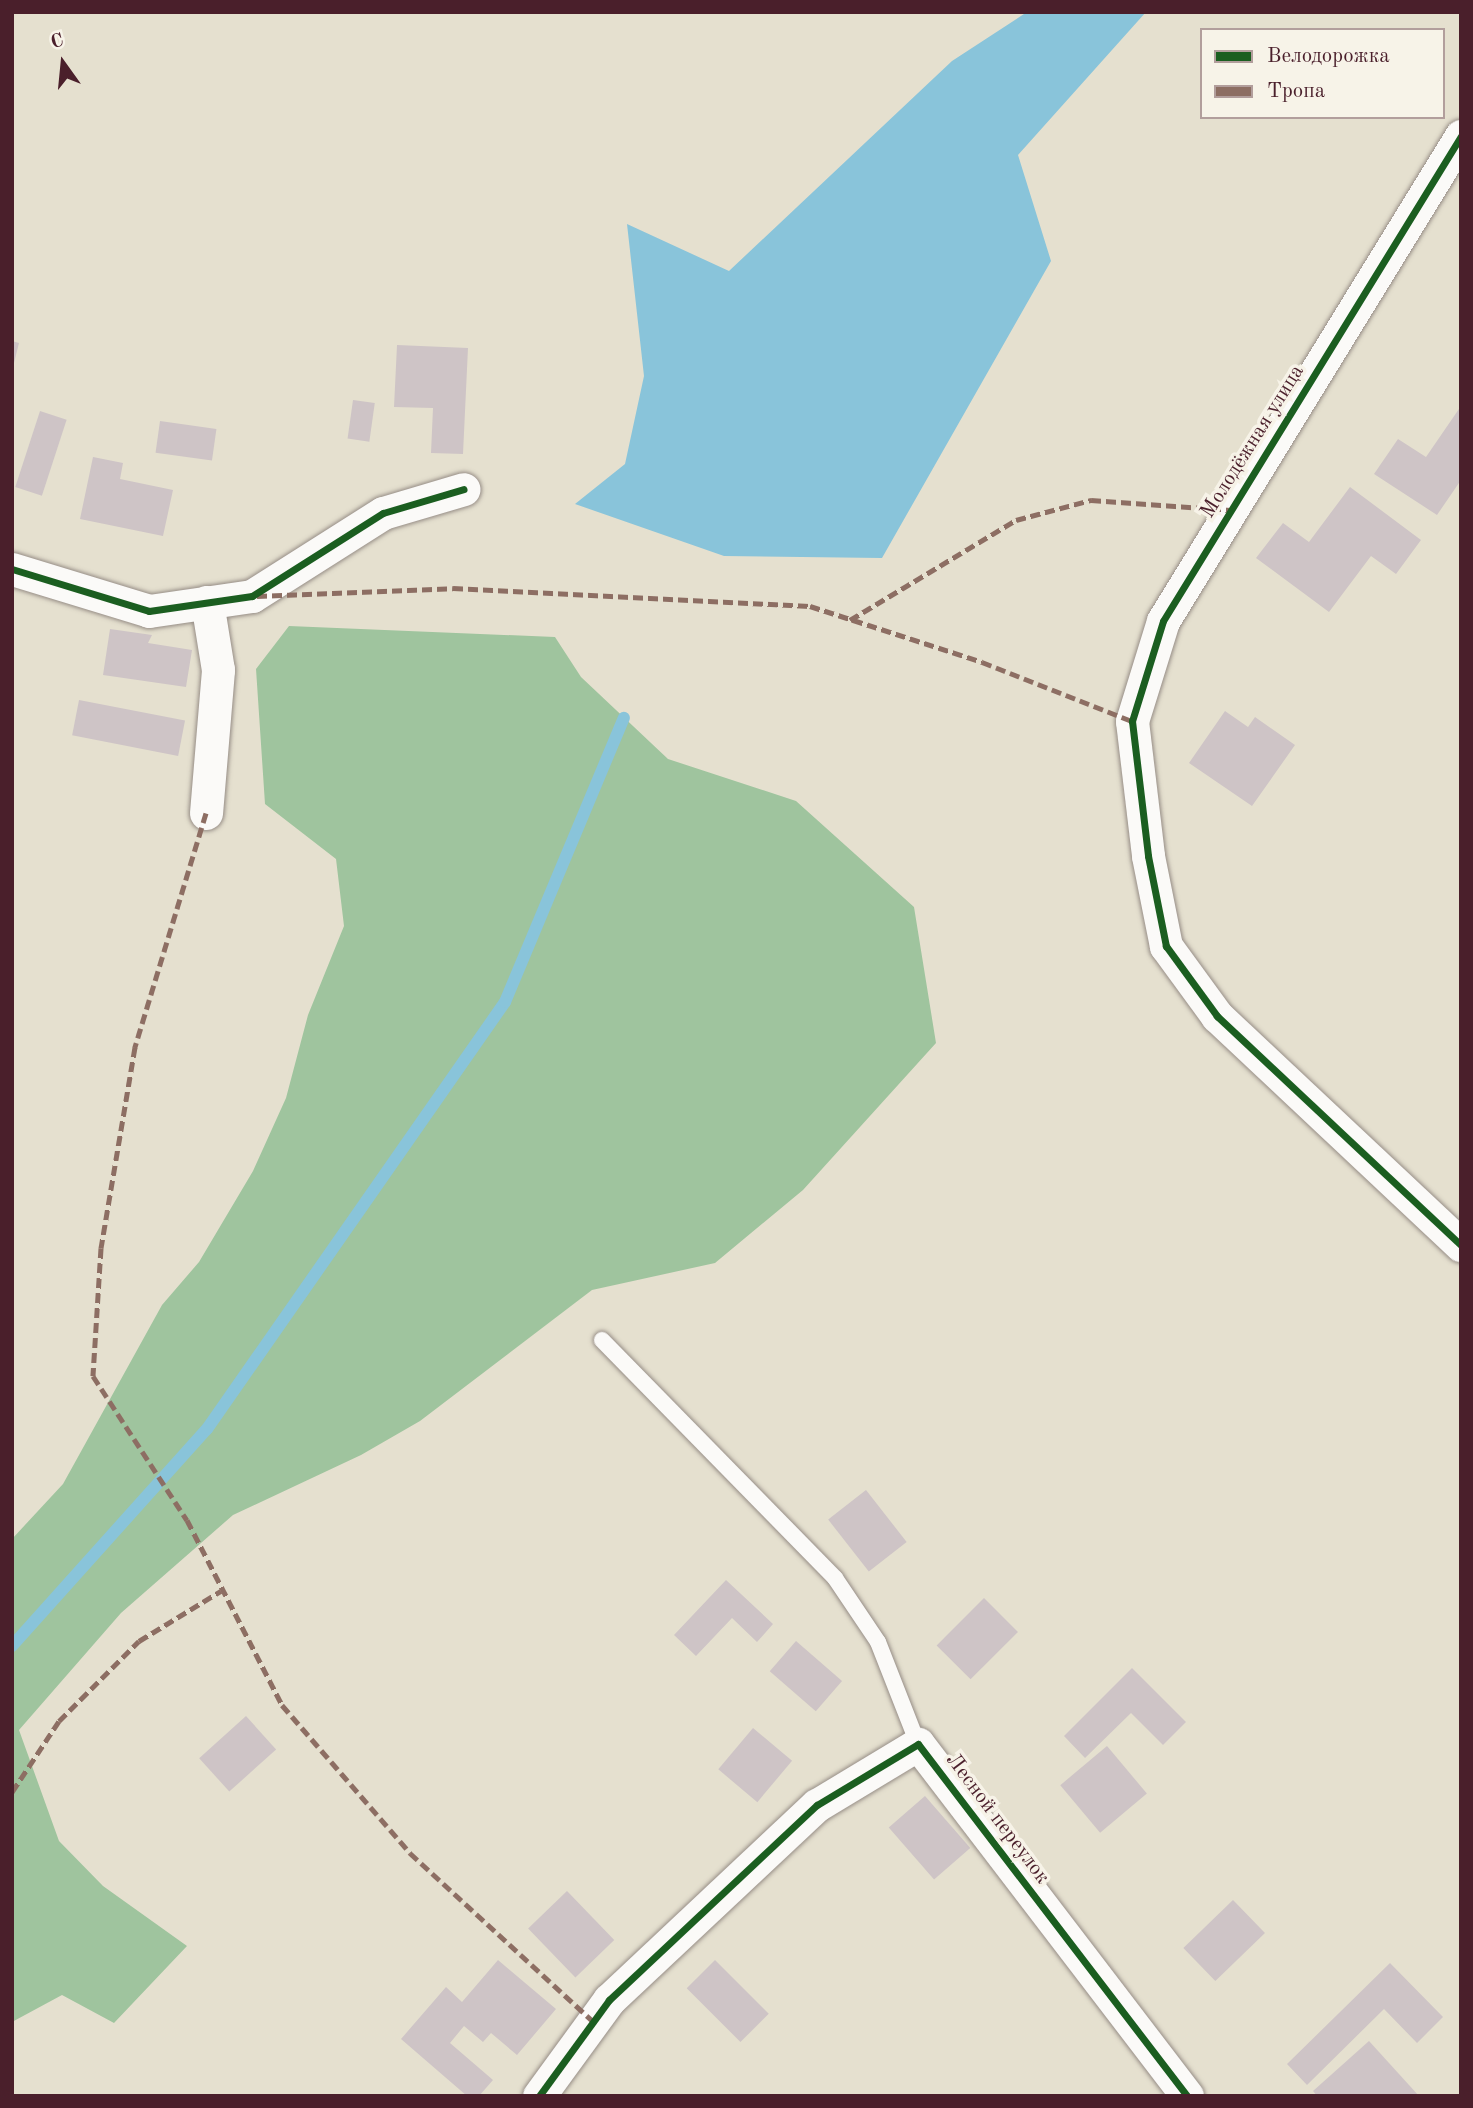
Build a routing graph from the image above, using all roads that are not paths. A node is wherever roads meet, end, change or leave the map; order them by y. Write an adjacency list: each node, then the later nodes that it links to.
1 (1461, 136): 6 (street, Молодёжная улица)
2 (464, 489): 4 (street)
3 (12, 569): 4 (street)
4 (207, 602): 5 (street)
5 (206, 813)
6 (1461, 1245)
7 (601, 1340): 8 (lane)
8 (918, 1744): 9 (street, Лесной переулок); 10 (street, Лесной переулок)
9 (539, 2096)
10 (1187, 2096)

